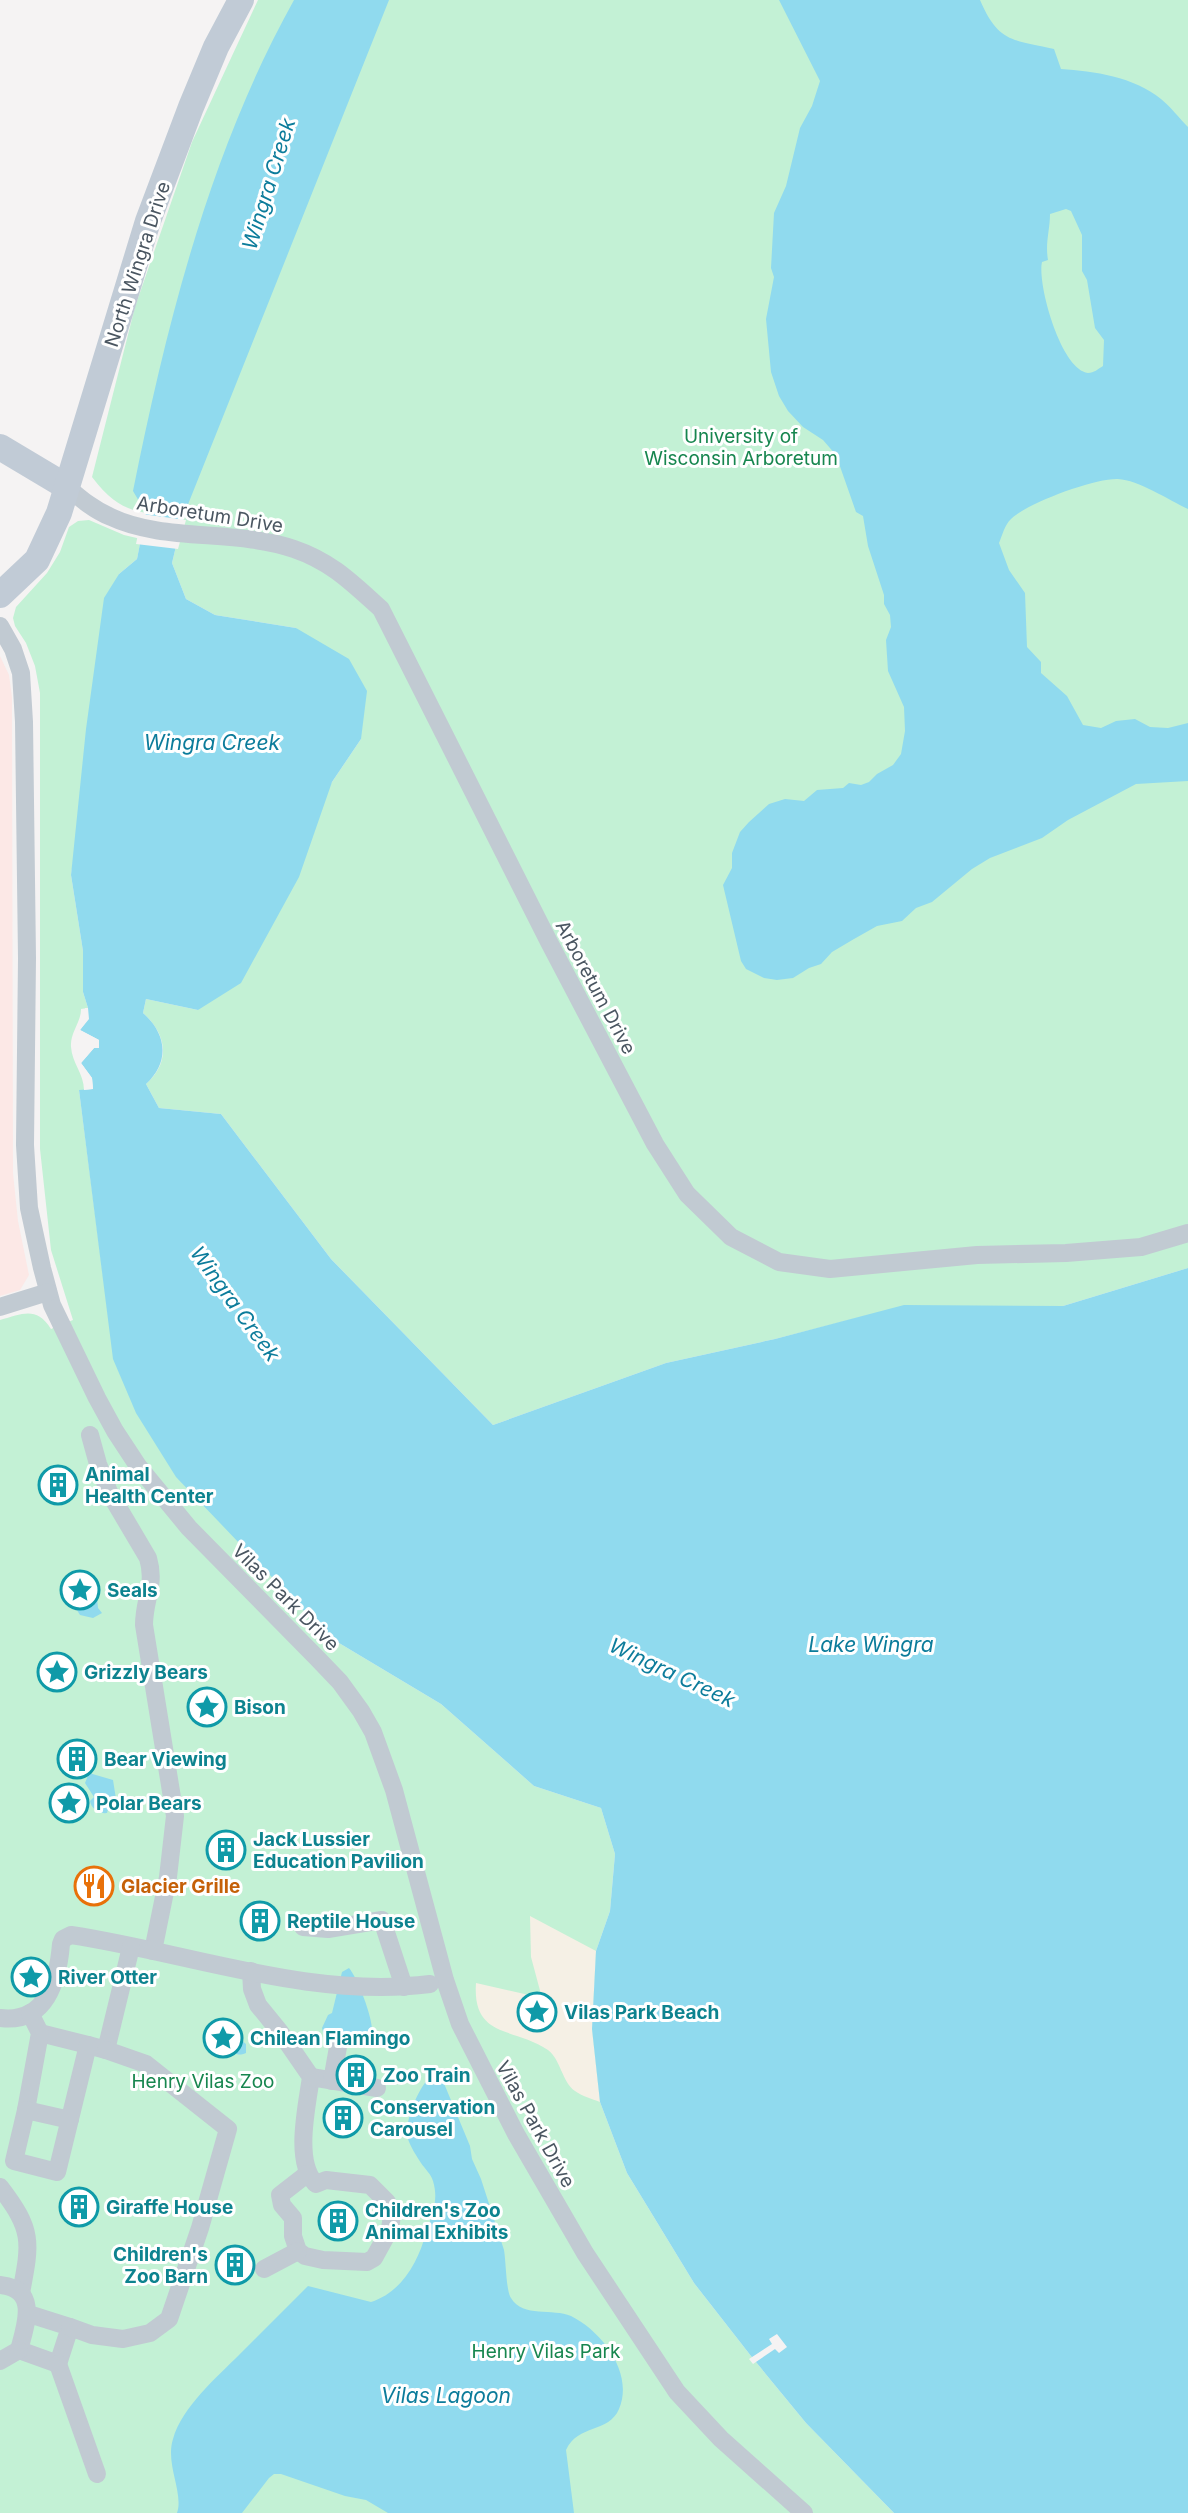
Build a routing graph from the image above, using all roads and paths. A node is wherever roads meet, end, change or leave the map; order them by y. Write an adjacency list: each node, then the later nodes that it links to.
1 (241, 0): 3 (street, North Wingra Drive)
2 (0, 447): 3 (street)
3 (67, 487): 4 (street, North Wingra Drive); 6 (street, Arboretum Drive)
4 (0, 596)
5 (0, 626): 7 (street, Vilas Park Drive)
6 (1188, 1233)
7 (48, 1292): 8 (street); 40 (street, Vilas Park Drive)
8 (0, 1307)
9 (90, 1435): 12 (street)
10 (303, 1927): 15 (street)
11 (131, 1947): 12 (street); 16 (street); 19 (street)
12 (153, 1951): 13 (street)
13 (251, 1971): 15 (street); 21 (street)
14 (430, 1984): 15 (street)
15 (398, 1987)
16 (30, 2014): 17 (street); 18 (street)
17 (0, 2018)
18 (40, 2033): 19 (street); 24 (street)
19 (97, 2047): 25 (street); 35 (street)
20 (338, 2047): 22 (street)
21 (311, 2077): 22 (street); 28 (street)
22 (332, 2081): 23 (street)
23 (377, 2088)
24 (26, 2110): 25 (street); 26 (street)
25 (70, 2120): 26 (street)
26 (14, 2161): 27 (street)
27 (0, 2180)
28 (316, 2183): 30 (street); 30 (street)
29 (0, 2187): 33 (street)
30 (298, 2251): 31 (street)
31 (264, 2269)
32 (0, 2285): 33 (street)
33 (21, 2293): 34 (street)
34 (29, 2314): 35 (street); 36 (street)
35 (69, 2327): 38 (street)
36 (19, 2350): 37 (street); 38 (street)
37 (0, 2361)
38 (58, 2364): 39 (street)
39 (97, 2474)
40 (804, 2513)

